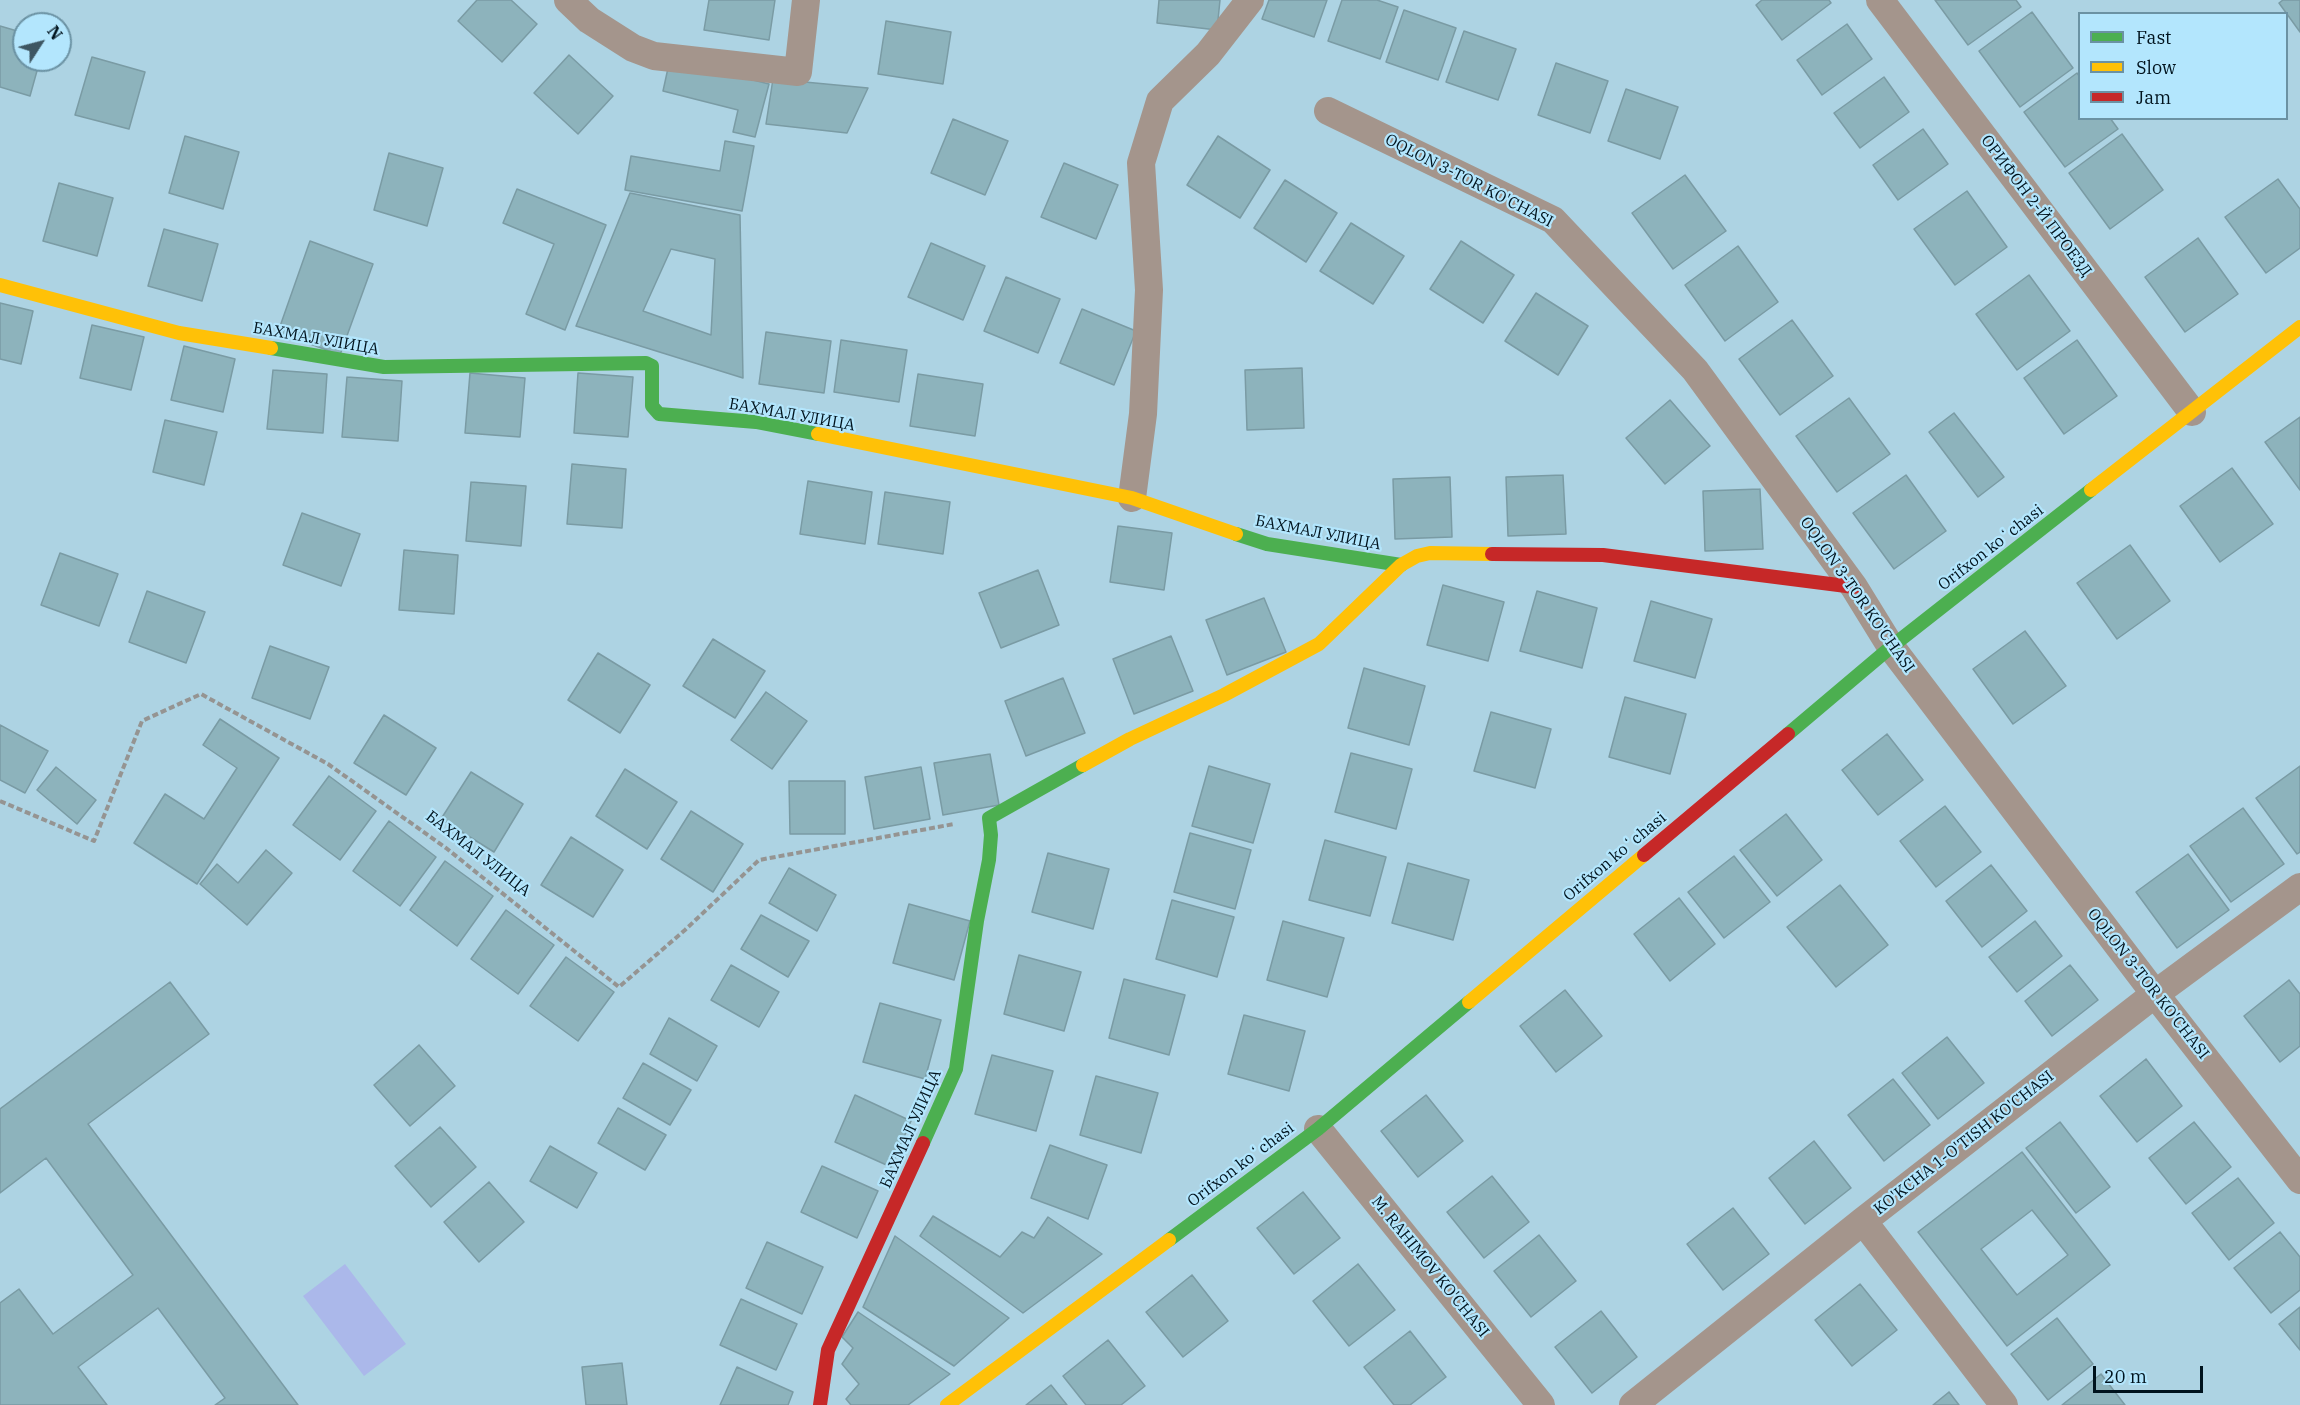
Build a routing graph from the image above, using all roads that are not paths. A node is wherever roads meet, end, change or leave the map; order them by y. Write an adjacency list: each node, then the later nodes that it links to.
1 (568, 0): 2 (street)
2 (806, 0)
3 (1250, 0): 9 (street)
4 (1880, 0): 8 (street, ОРИФОН 2-Й ПРОЕЗД)
5 (1328, 111): 11 (street, OQLON 3-TOR KO'CHASI)
6 (0, 285): 9 (street, БАХМАЛ УЛИЦА)
7 (2300, 327): 8 (street, Orifxon koʻchasi)
8 (2192, 412): 12 (street, Orifxon koʻchasi)
9 (1132, 498): 10 (street, БАХМАЛ УЛИЦА)
10 (1401, 565): 11 (street, БАХМАЛ УЛИЦА); 18 (street, БАХМАЛ УЛИЦА)
11 (1854, 587): 12 (street, OQLON 3-TOR KO'CHASI)
12 (1891, 647): 14 (street, OQLON 3-TOR KO'CHASI); 15 (street, Orifxon koʻchasi)
13 (2300, 887): 14 (street, KO'KCHA 1-O'TISH KO'CHASI)
14 (2155, 994): 16 (street, OQLON 3-TOR KO'CHASI); 17 (street, KO'KCHA 1-O'TISH KO'CHASI)
15 (1318, 1128): 19 (street, Orifxon koʻchasi); 20 (street, M. RAHIMOV KO'CHASI)
16 (2300, 1180)
17 (1863, 1221): 21 (street, KO'KCHA 1-O'TISH KO'CHASI); 22 (street)
18 (820, 1405)
19 (947, 1405)
20 (1541, 1405)
21 (1633, 1405)
22 (2004, 1405)

